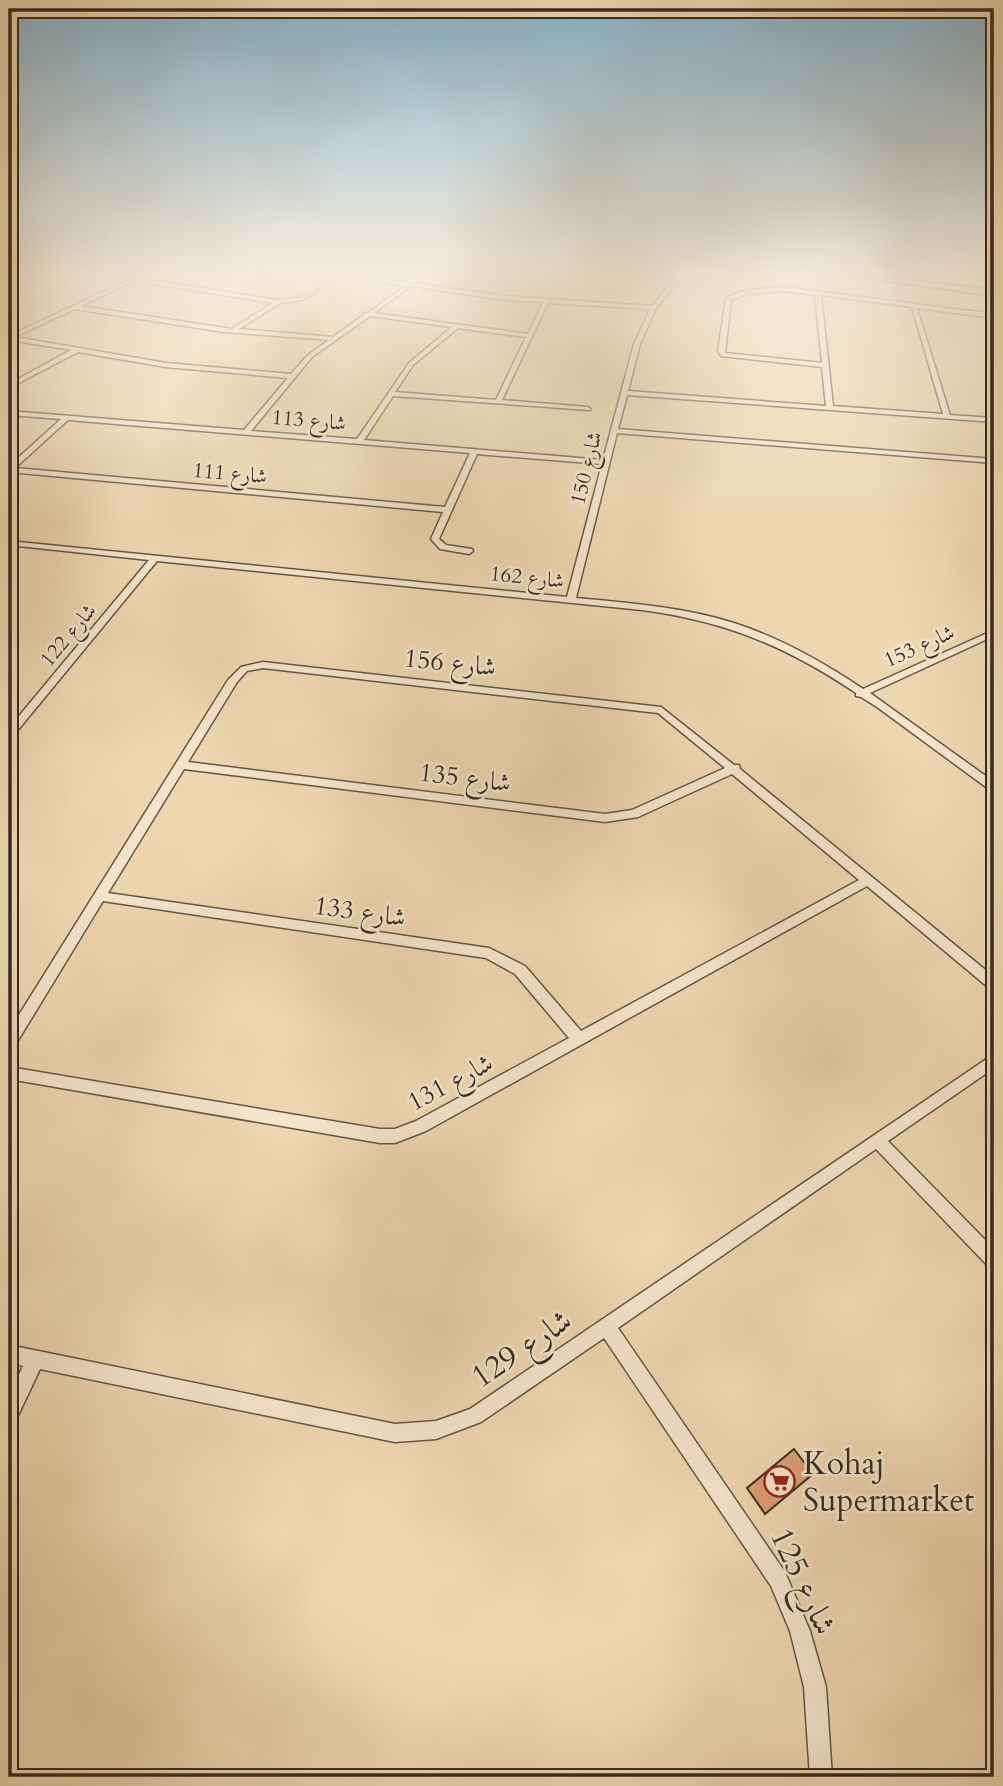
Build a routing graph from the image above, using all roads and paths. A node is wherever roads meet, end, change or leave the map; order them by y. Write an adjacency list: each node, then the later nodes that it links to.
1 (60, 358): 12 (street)
2 (129, 358): 11 (street)
3 (311, 358): 11 (street)
4 (417, 358): 14 (street)
5 (519, 358): 15 (street)
6 (633, 358): 13 (street, شارع 150)
7 (732, 358): 10 (street)
8 (825, 358): 10 (street)
9 (930, 358): 19 (street)
10 (826, 365): 16 (street)
11 (292, 376): 23 (street)
12 (9, 386)
13 (623, 393): 16 (street); 22 (street, شارع 150)
14 (390, 394): 15 (street); 24 (street)
15 (498, 402): 17 (street)
16 (830, 408): 19 (street)
17 (589, 409)
18 (9, 413): 20 (street, شارع 113)
19 (947, 417): 21 (street)
20 (66, 418): 23 (street, شارع 113); 28 (street)
21 (994, 420)
22 (614, 431): 26 (street); 27 (street, شارع 150)
23 (245, 432): 24 (street, شارع 113)
24 (359, 442): 25 (street, شارع 113)
25 (475, 451): 27 (street, شارع 113); 29 (street)
26 (994, 461)
27 (606, 462): 33 (street, شارع 150)
28 (9, 470): 29 (street, شارع 111)
29 (448, 510): 31 (street)
30 (9, 543): 32 (street, شارع 162)
31 (469, 551)
32 (155, 558): 33 (street, شارع 162); 38 (street, شارع 122)
33 (571, 599): 37 (street, شارع 162)
34 (994, 633): 35 (street, شارع 153)
35 (984, 638): 36 (street); 37 (street, شارع 153)
36 (994, 644)
37 (860, 694): 41 (street, شارع 162)
38 (9, 734)
39 (180, 765): 40 (street, شارع 135); 40 (street, شارع 156); 43 (street, شارع 156)
40 (735, 768): 42 (street, شارع 156)
41 (994, 787)
42 (869, 880): 44 (street, شارع 156); 45 (street, شارع 131)
43 (99, 896): 45 (street, شارع 133); 46 (street, شارع 156)
44 (994, 984)
45 (579, 1039): 48 (street, شارع 131)
46 (9, 1043)
47 (994, 1060): 49 (street, شارع 129)
48 (9, 1073)
49 (877, 1140): 50 (street); 51 (street, شارع 129)
50 (994, 1259)
51 (606, 1326): 53 (street, شارع 129); 55 (street, شارع 125)
52 (9, 1354): 53 (street, شارع 129)
53 (35, 1360): 54 (street)
54 (9, 1416)
55 (821, 1777)

